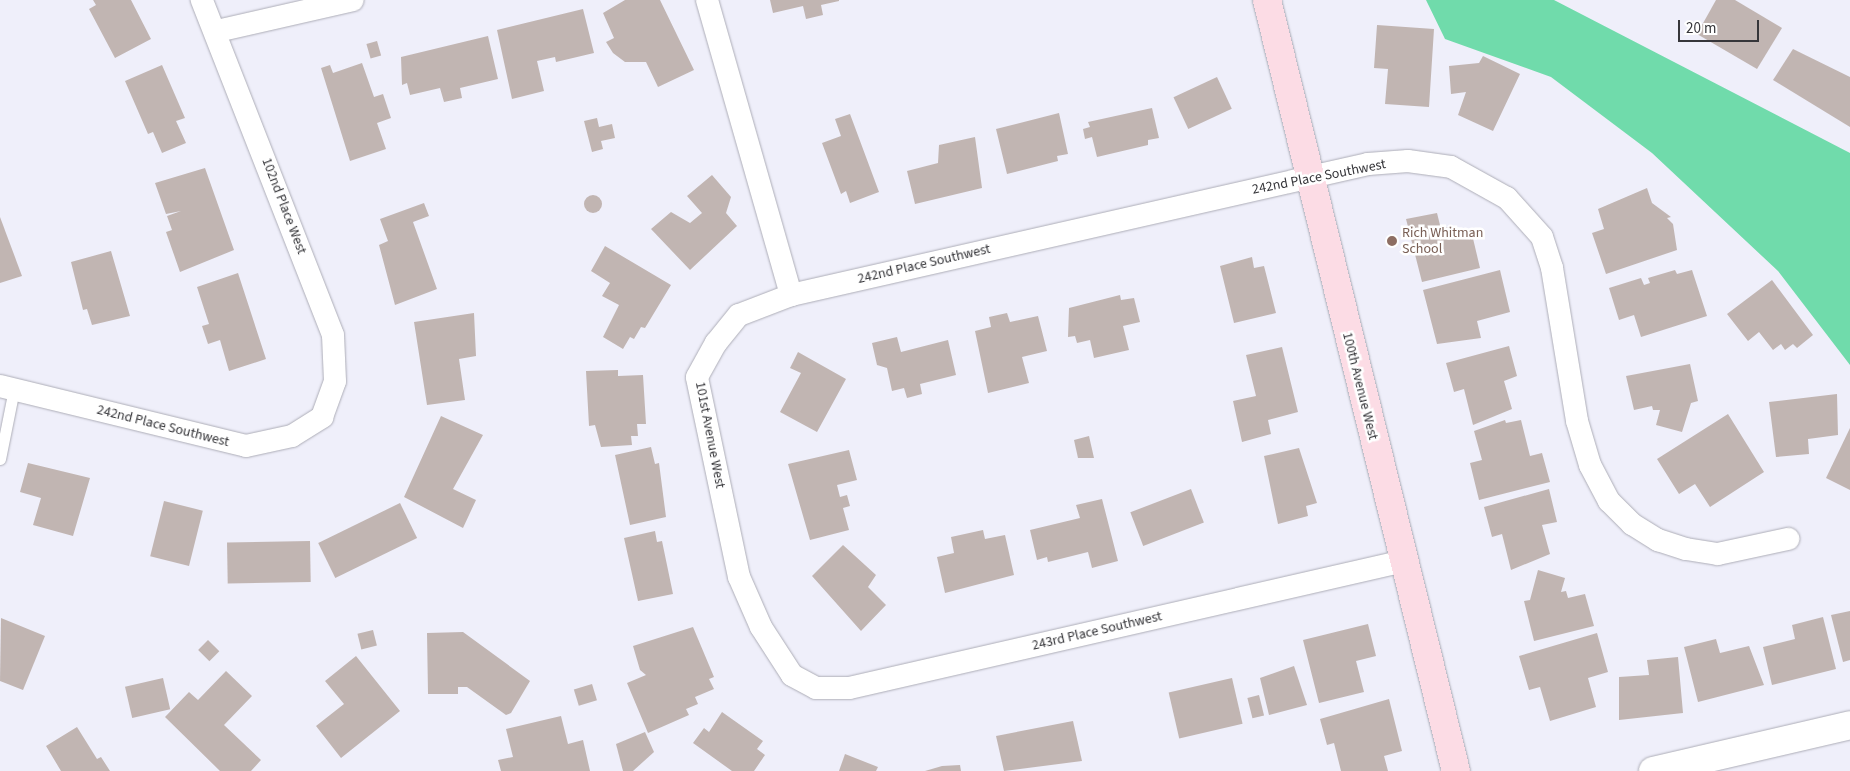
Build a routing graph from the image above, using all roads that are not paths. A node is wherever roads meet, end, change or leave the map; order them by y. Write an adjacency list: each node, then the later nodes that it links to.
1 (202, 0): 5 (street, 102nd Place West)
2 (353, 0): 5 (street)
3 (707, 0): 7 (street)
4 (1267, 0): 6 (main road, 100th Avenue West)
5 (217, 31): 9 (street, 102nd Place West)
6 (1307, 177): 7 (street, 242nd Place Southwest); 11 (street, 242nd Place Southwest); 12 (main road, 100th Avenue West)
7 (791, 295): 13 (street, 101st Avenue West)
8 (7, 388): 9 (street, 242nd Place Southwest); 10 (lane)
9 (322, 417)
10 (0, 459)
11 (1788, 539)
12 (1404, 561): 13 (street, 243rd Place Southwest); 15 (main road, 100th Avenue West)
13 (792, 675)
14 (1850, 725): 16 (street)
15 (1456, 771)
16 (1653, 771)

